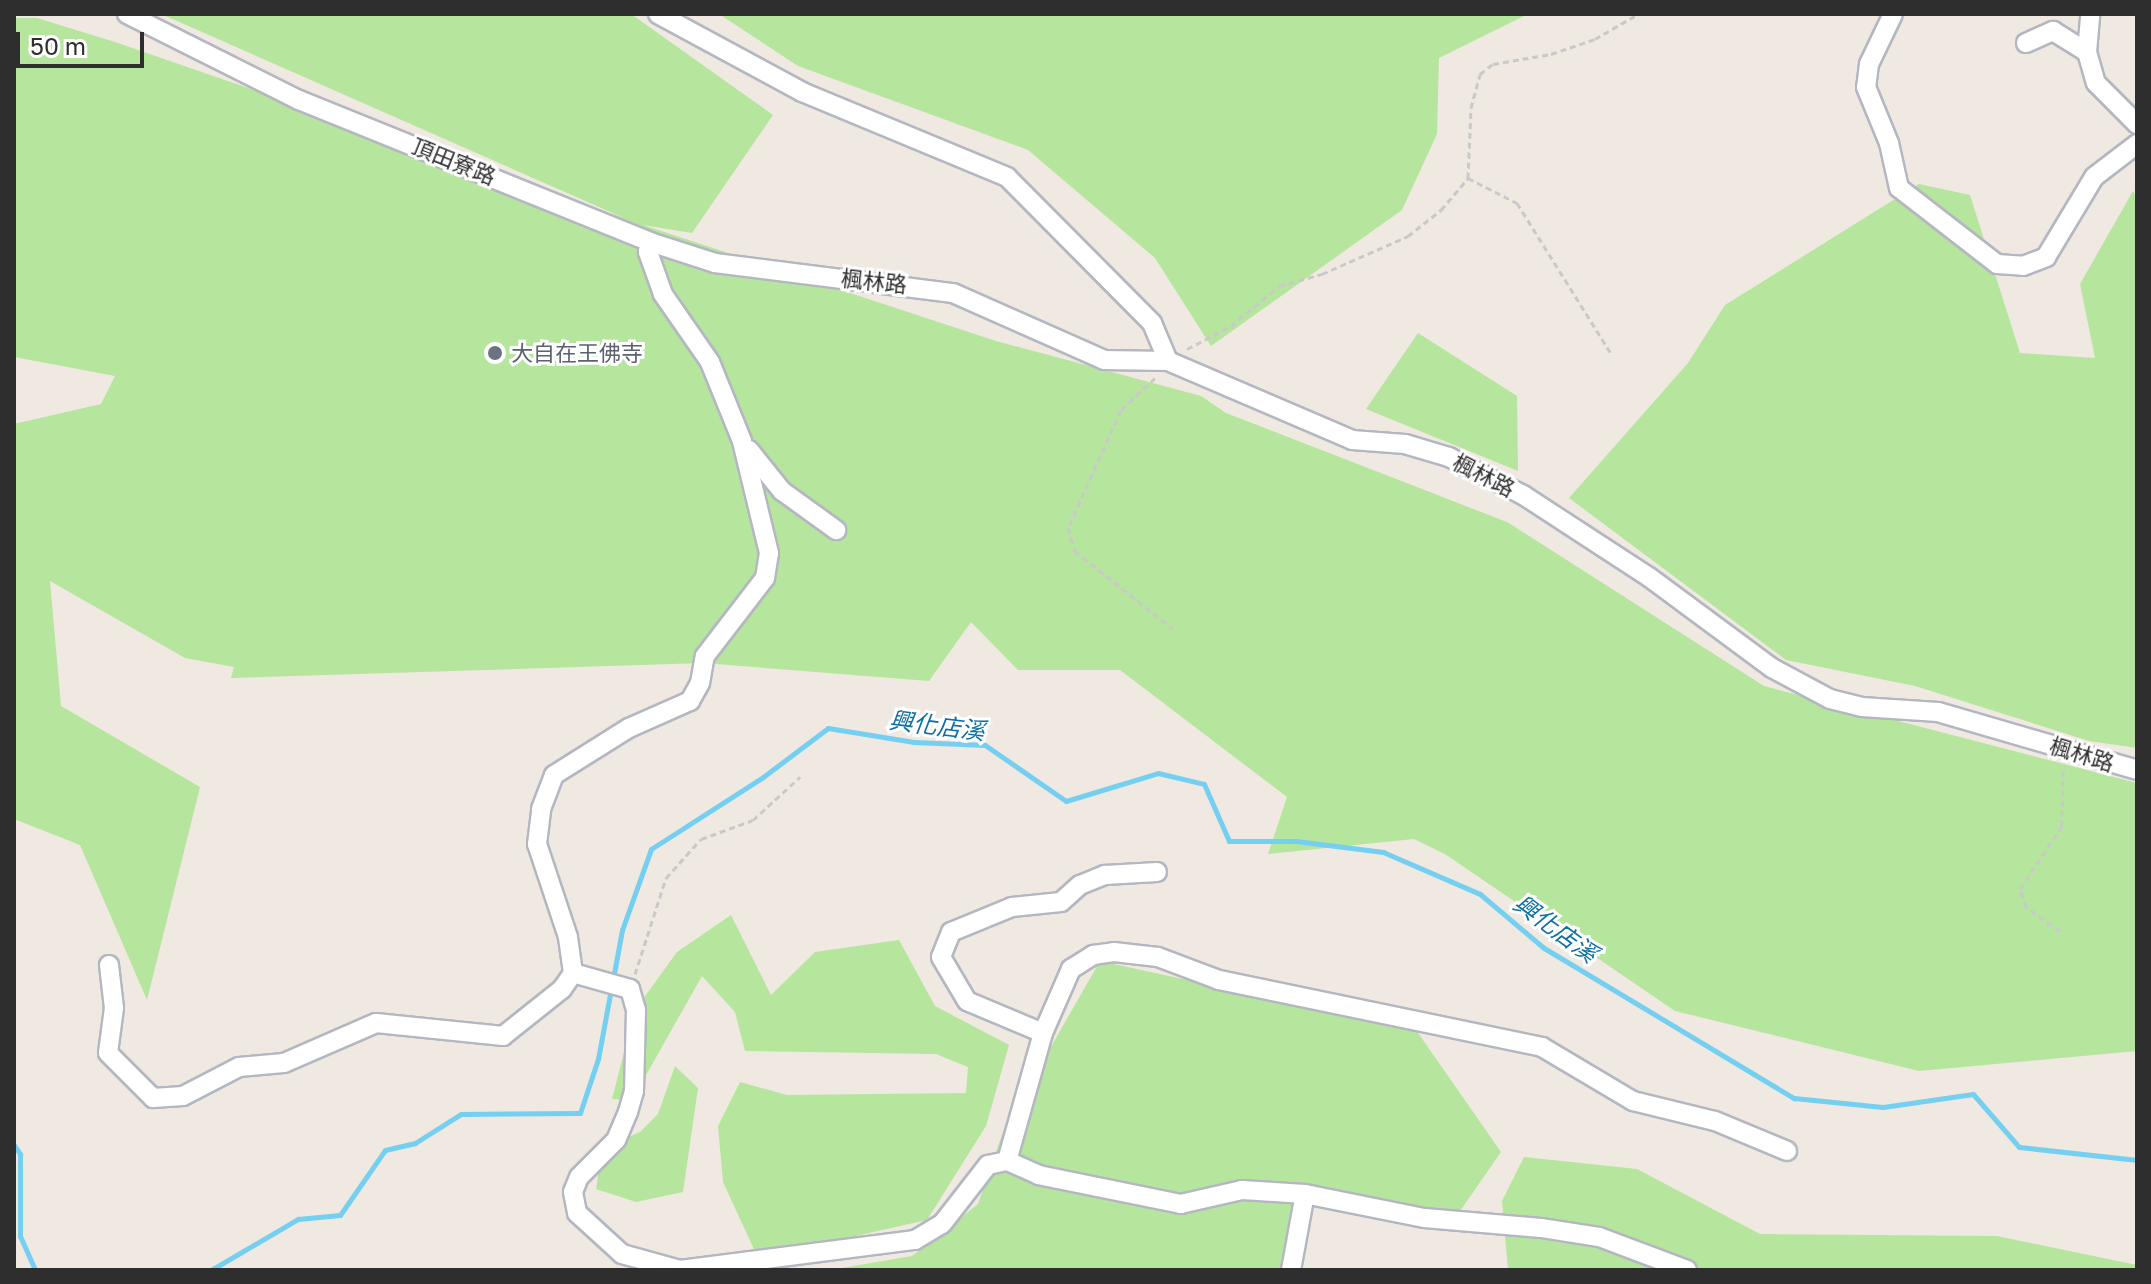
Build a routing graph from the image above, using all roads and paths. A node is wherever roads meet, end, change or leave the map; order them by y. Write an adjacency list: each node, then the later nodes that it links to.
1 (127, 14): 11 (street, 頂田寮路)
2 (658, 14): 14 (street)
3 (1638, 14): 10 (path)
4 (1893, 14): 9 (street)
5 (2090, 14): 7 (street)
6 (2026, 43): 7 (street)
7 (2087, 52): 8 (street)
8 (2137, 124)
9 (2137, 144)
10 (1468, 178): 13 (path); 14 (path)
11 (650, 242): 12 (street, 頂田寮路); 15 (street)
12 (793, 273): 14 (street, 楓林路)
13 (1610, 352)
14 (1168, 361): 17 (path); 18 (street, 楓林路)
15 (742, 441): 16 (street); 24 (street)
16 (836, 530)
17 (1173, 629)
18 (2063, 748): 19 (street, 楓林路); 22 (path)
19 (2137, 770)
20 (800, 777): 25 (path)
21 (1157, 872): 26 (street)
22 (2060, 931)
23 (109, 965): 24 (street)
24 (573, 973): 25 (street)
25 (630, 989): 30 (street)
26 (1043, 1033): 27 (street); 28 (street)
27 (1787, 1151)
28 (1007, 1161): 29 (street); 30 (street)
29 (1305, 1194): 31 (street); 32 (street)
30 (680, 1270)
31 (1291, 1270)
32 (1687, 1270)

